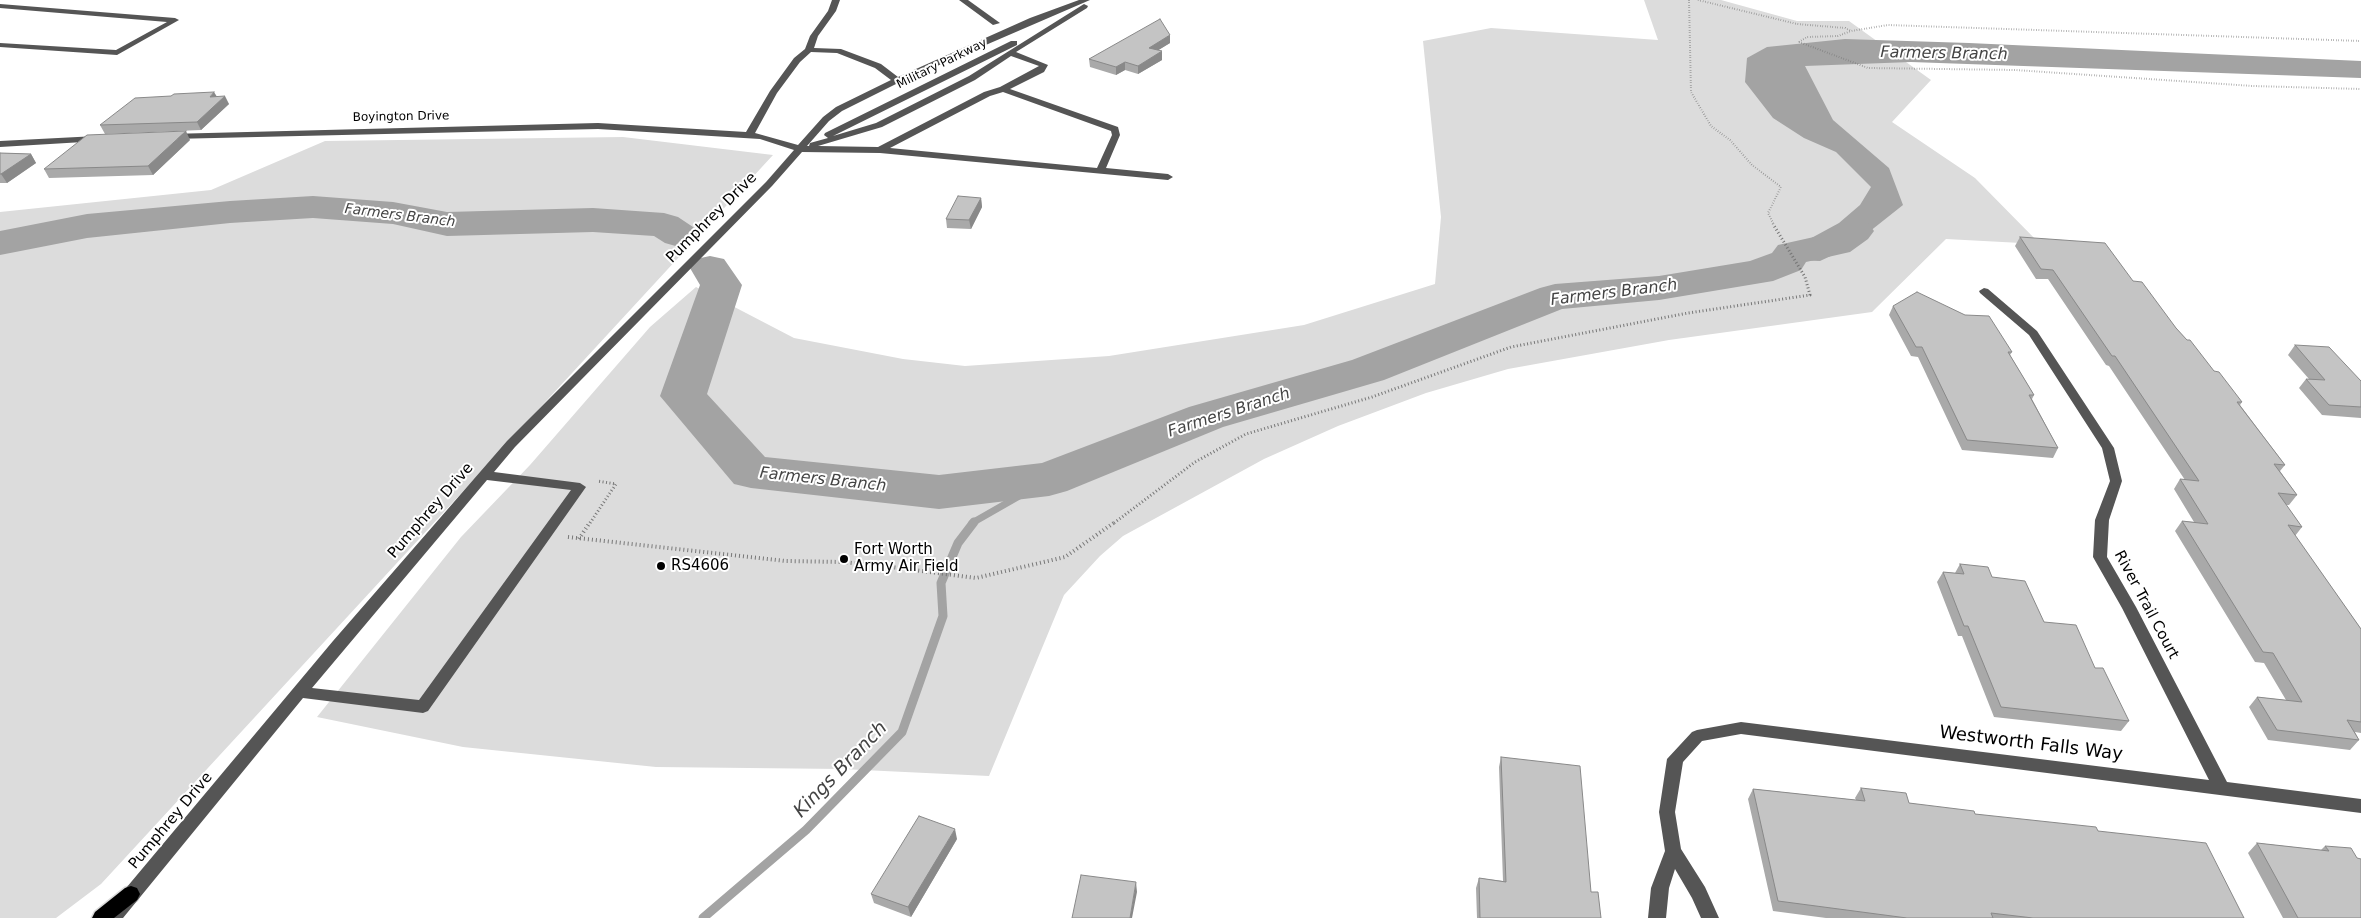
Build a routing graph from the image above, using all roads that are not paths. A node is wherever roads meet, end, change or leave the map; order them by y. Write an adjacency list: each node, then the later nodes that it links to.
1 (46, 0): 7 (street)
2 (836, 0): 10 (street)
3 (963, 0): 8 (street)
4 (1086, 0): 12 (street, Military Parkway)
5 (1094, 0): 11 (street, Military Parkway); 18 (street, Military Parkway)
6 (0, 6): 7 (street)
7 (31, 7): 9 (street)
8 (996, 23)
9 (0, 45)
10 (809, 50): 12 (street); 15 (street)
11 (1010, 53): 13 (street); 18 (street, Military Parkway)
12 (897, 80): 18 (street, Military Parkway)
13 (1003, 89): 19 (street); 20 (street)
14 (166, 136): 15 (street, Boyington Drive)
15 (749, 136): 18 (street, Boyington Drive)
16 (108, 139): 17 (street)
17 (0, 144)
18 (801, 149): 19 (street, Boyington Drive); 23 (street, Pumphrey Drive)
19 (880, 150): 20 (street, Boyington Drive)
20 (1100, 171): 21 (street, Boyington Drive)
21 (1168, 177)
22 (1984, 291): 25 (street, River Trail Court)
23 (484, 475): 24 (street, Pumphrey Drive); 24 (street)
24 (299, 692): 28 (street, Pumphrey Drive)
25 (2222, 789): 26 (street, Westworth Falls Way); 27 (street, Westworth Falls Way)
26 (2361, 806)
27 (1673, 851): 31 (street); 32 (street)
28 (131, 894): 29 (main road); 30 (street, Pumphrey Drive)
29 (101, 918)
30 (112, 918)
31 (1657, 918)
32 (1710, 918)

